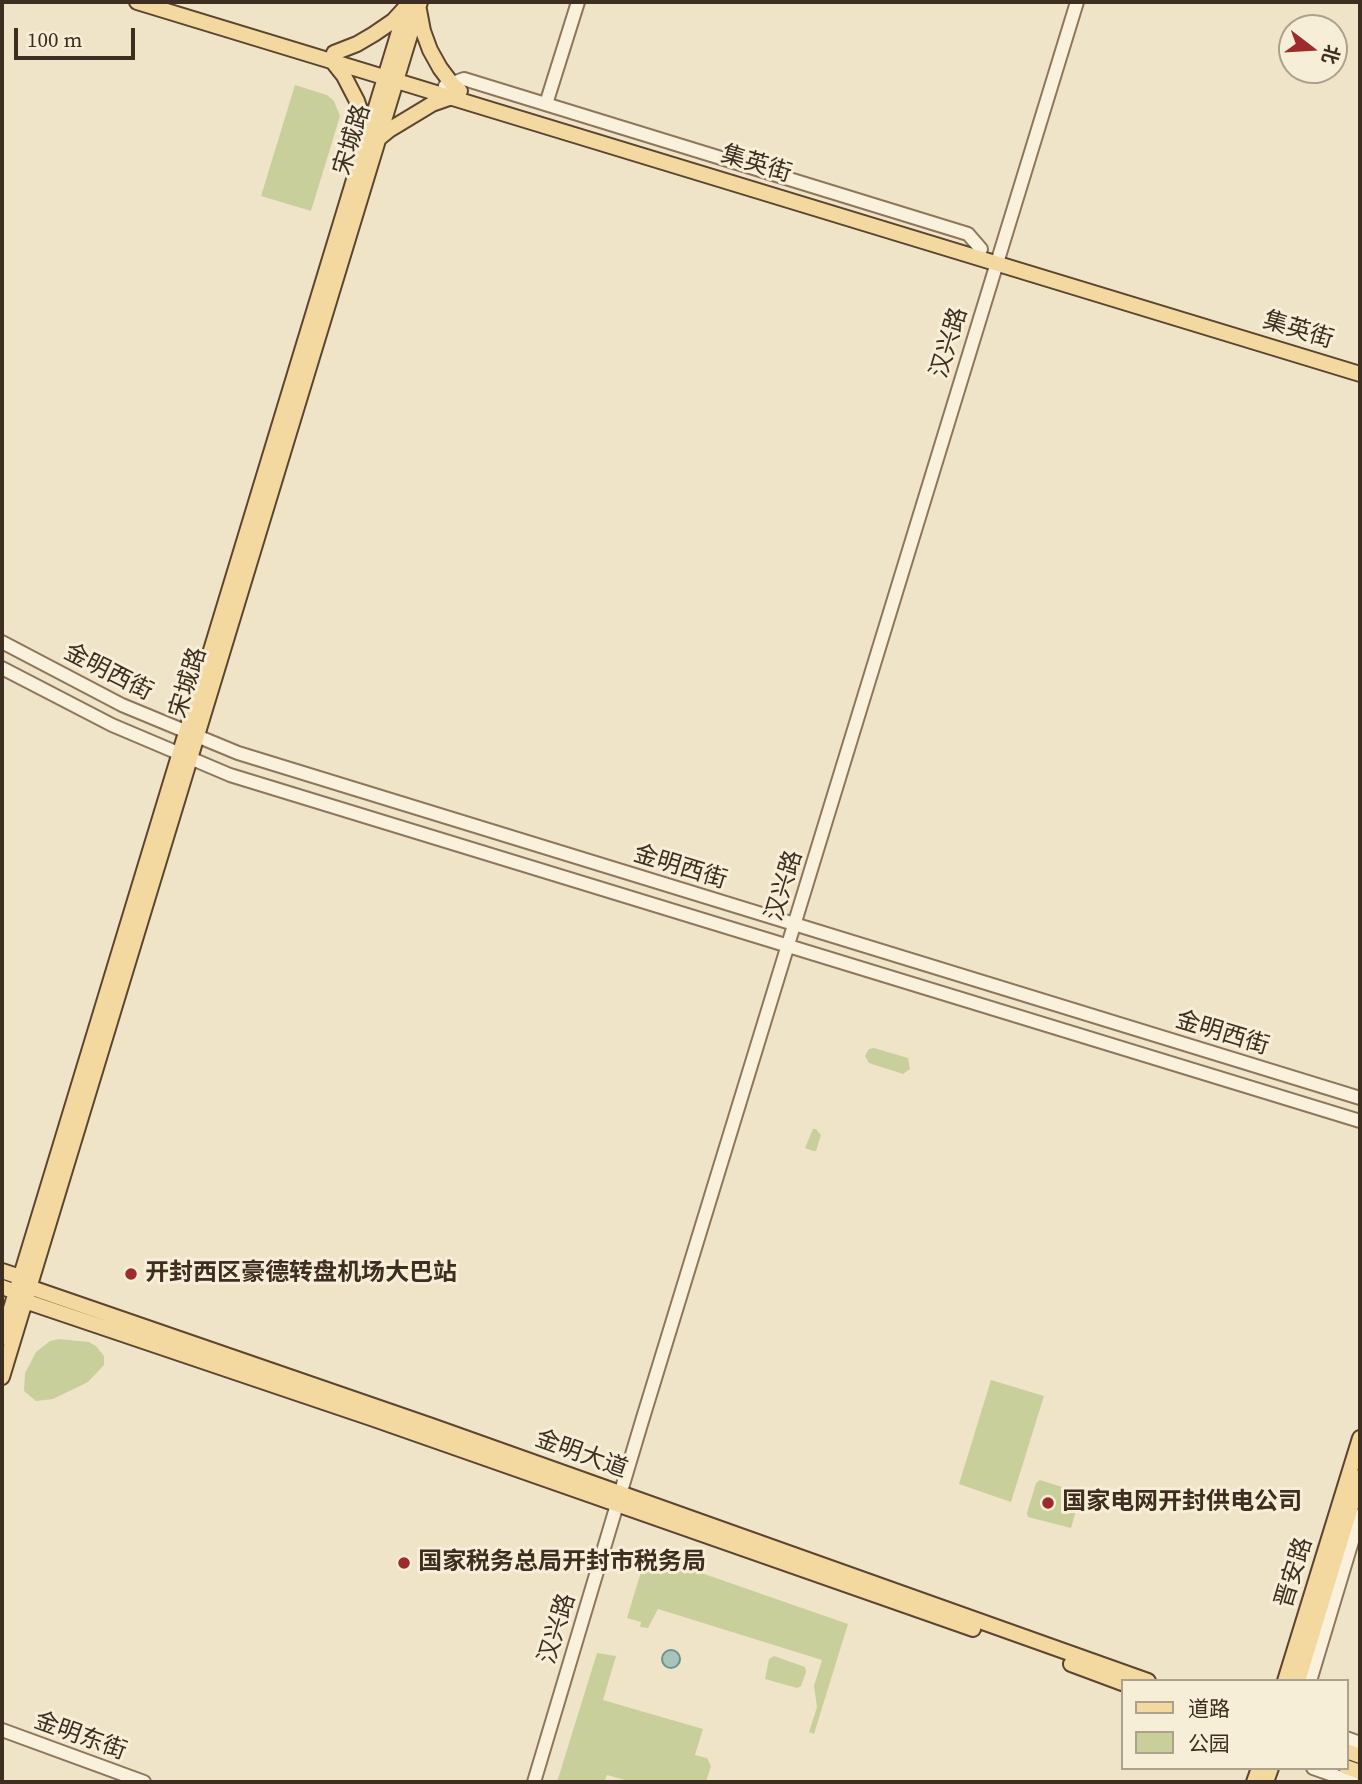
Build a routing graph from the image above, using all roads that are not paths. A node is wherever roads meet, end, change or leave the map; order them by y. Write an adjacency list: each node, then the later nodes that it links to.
1 (137, 2): 7 (main road, 集英街)
2 (167, 2): 7 (main road, 集英街)
3 (578, 2): 10 (street)
4 (1077, 2): 13 (street, 汉兴路)
5 (1083, 2): 13 (street, 汉兴路)
6 (413, 4): 7 (main road); 8 (main road, 宋城路); 9 (main road)
7 (333, 57): 8 (main road, 集英街); 11 (main road)
8 (392, 74): 9 (main road, 集英街); 11 (main road, 宋城路)
9 (452, 89): 10 (street); 11 (main road); 12 (main road, 集英街); 13 (main road, 集英街)
10 (546, 104): 12 (street)
11 (373, 137): 18 (main road, 宋城路)
12 (981, 249): 13 (main road, 集英街)
13 (1001, 260): 14 (main road, 集英街); 15 (main road, 集英街); 20 (street, 汉兴路)
14 (1360, 365)
15 (1360, 374)
16 (2, 642): 18 (street, 金明西街)
17 (2, 667): 19 (street, 金明西街)
18 (191, 734): 19 (main road, 宋城路); 20 (street, 金明西街)
19 (185, 757): 21 (street, 金明西街); 25 (main road, 宋城路)
20 (797, 926): 21 (street, 汉兴路); 22 (street, 金明西街)
21 (791, 947): 23 (street, 金明西街); 30 (street, 汉兴路)
22 (1360, 1098)
23 (1360, 1121)
24 (2, 1271): 25 (main road, 金明大道)
25 (18, 1289): 26 (main road, 宋城路); 27 (main road, 宋城路); 30 (main road, 金明大道)
26 (2, 1338)
27 (2, 1377)
28 (1360, 1438): 33 (main road, 晋安路)
29 (1360, 1477): 34 (main road, 晋安路)
30 (622, 1500): 32 (main road, 金明大道); 36 (main road, 金明大道); 40 (street, 汉兴路); 41 (street, 汉兴路)
31 (1360, 1515): 35 (street)
32 (1142, 1679)
33 (1286, 1679)
34 (1298, 1679)
35 (1311, 1679)
36 (1120, 1681)
37 (2, 1730): 39 (street, 金明东街)
38 (1319, 1770): 42 (street)
39 (144, 1782)
40 (534, 1782)
41 (541, 1782)
42 (1353, 1782)

